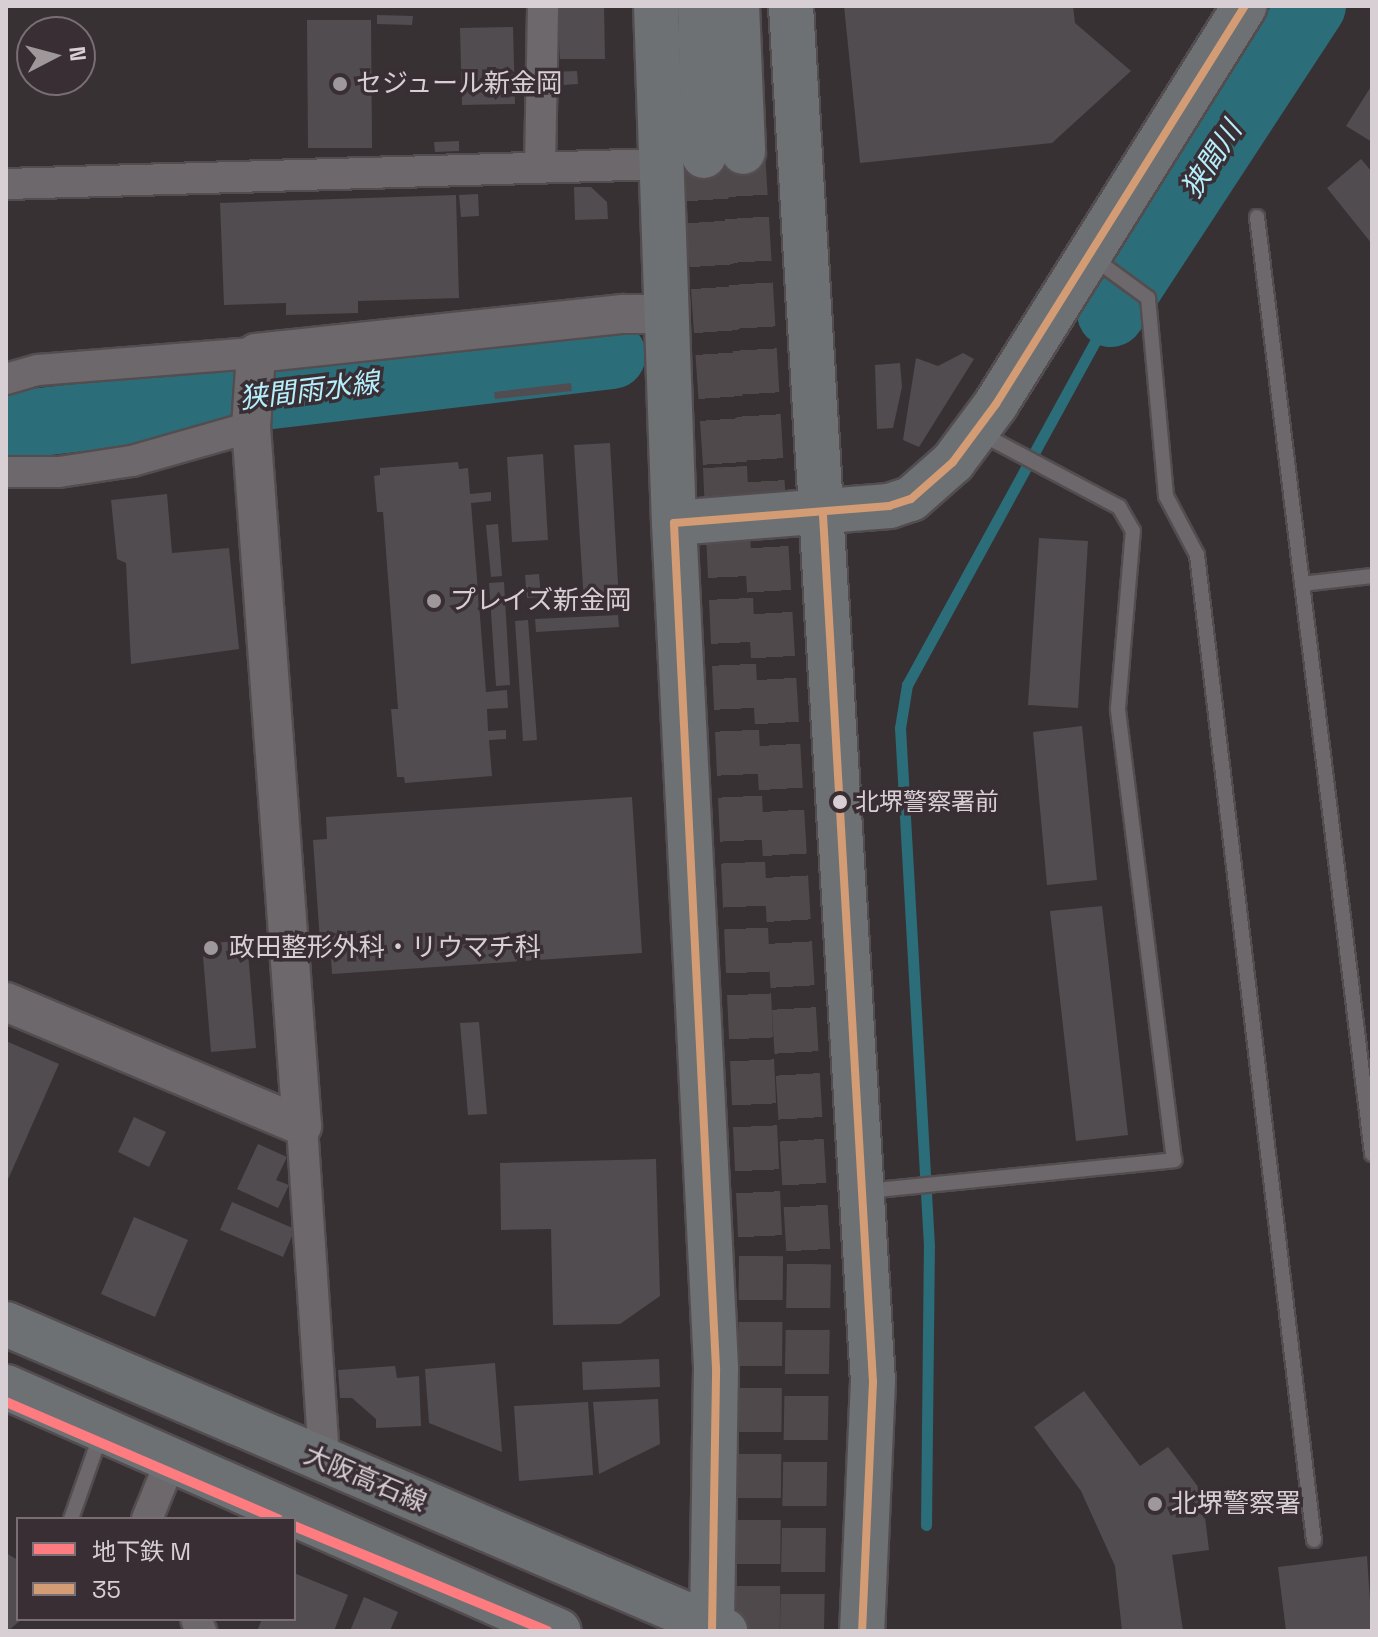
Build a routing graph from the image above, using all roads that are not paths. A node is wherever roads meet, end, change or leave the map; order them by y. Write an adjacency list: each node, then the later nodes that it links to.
1 (543, 6): 8 (street)
2 (656, 6): 7 (main road)
3 (700, 6): 4 (main road)
4 (737, 6)
5 (791, 6): 18 (main road)
6 (1245, 6): 11 (main road)
7 (660, 164): 8 (street); 12 (main road)
8 (540, 166): 9 (street)
9 (6, 184)
10 (1257, 217): 21 (lane)
11 (1088, 254): 16 (main road); 33 (lane)
12 (669, 314): 13 (street); 19 (main road)
13 (255, 363): 14 (street); 15 (street)
14 (6, 379)
15 (251, 420): 17 (street); 23 (street)
16 (976, 431): 18 (main road); 25 (lane)
17 (6, 472)
18 (823, 515): 19 (main road); 25 (main road)
19 (674, 523): 34 (main road)
20 (1372, 576): 21 (lane)
21 (1302, 584): 24 (lane)
22 (6, 1002): 23 (street)
23 (302, 1126): 30 (street)
24 (1372, 1154)
25 (862, 1191): 36 (main road)
26 (6, 1324): 30 (main road, 大阪高石線)
27 (6, 1387): 28 (main road)
28 (103, 1430): 29 (main road); 31 (lane)
29 (171, 1460): 32 (street); 35 (main road)
30 (324, 1461): 34 (main road, 大阪高石線)
31 (72, 1517)
32 (148, 1517)
33 (1314, 1540)
34 (716, 1629)
35 (559, 1631)
36 (862, 1631)

